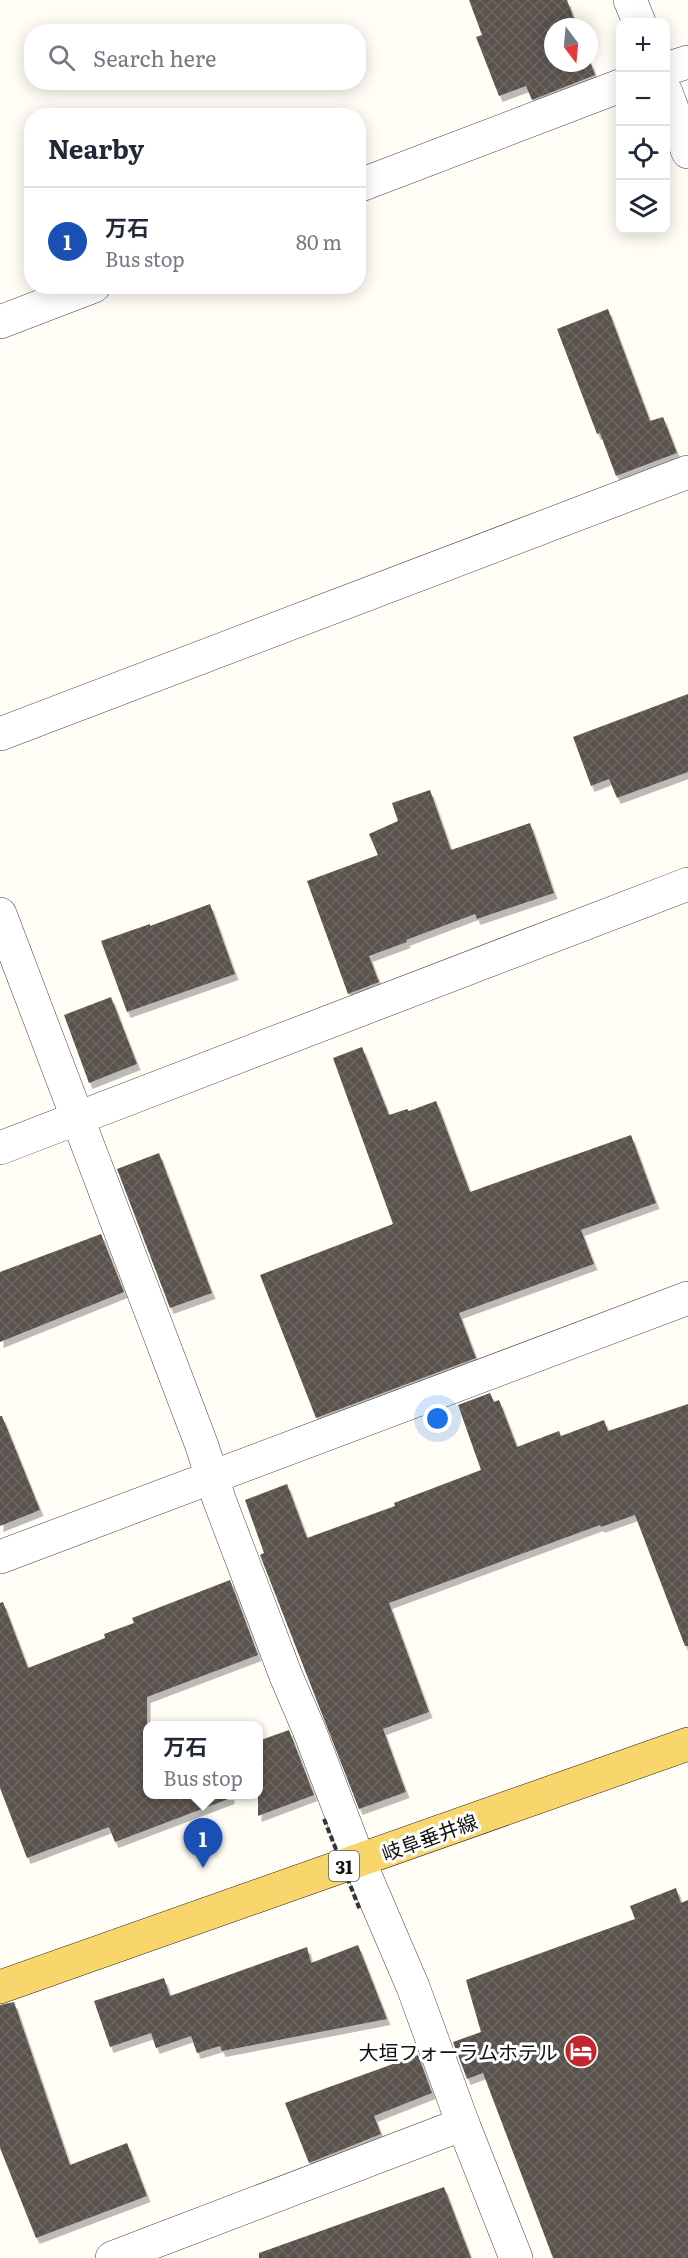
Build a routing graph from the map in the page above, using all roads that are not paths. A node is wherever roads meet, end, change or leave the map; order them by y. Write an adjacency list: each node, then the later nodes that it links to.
1 (630, 0): 2 (street)
2 (637, 18)
3 (688, 62): 4 (street)
4 (670, 68)
5 (616, 88): 8 (street)
6 (670, 103): 7 (street)
7 (688, 152)
8 (366, 183)
9 (73, 294): 10 (street)
10 (0, 322)
11 (688, 472): 12 (street)
12 (0, 734)
13 (688, 884): 15 (street)
14 (0, 914): 15 (street)
15 (78, 1118): 16 (street); 18 (street)
16 (0, 1148)
17 (688, 1298): 18 (street)
18 (213, 1476): 19 (street); 21 (street)
19 (0, 1557)
20 (688, 1744): 21 (main road, 岐阜垂井線 / 31)
21 (358, 1862): 22 (main road, 岐阜垂井線 / 31); 23 (street)
22 (0, 1987)
23 (463, 2124): 24 (street); 25 (street)
24 (112, 2258)
25 (516, 2258)

